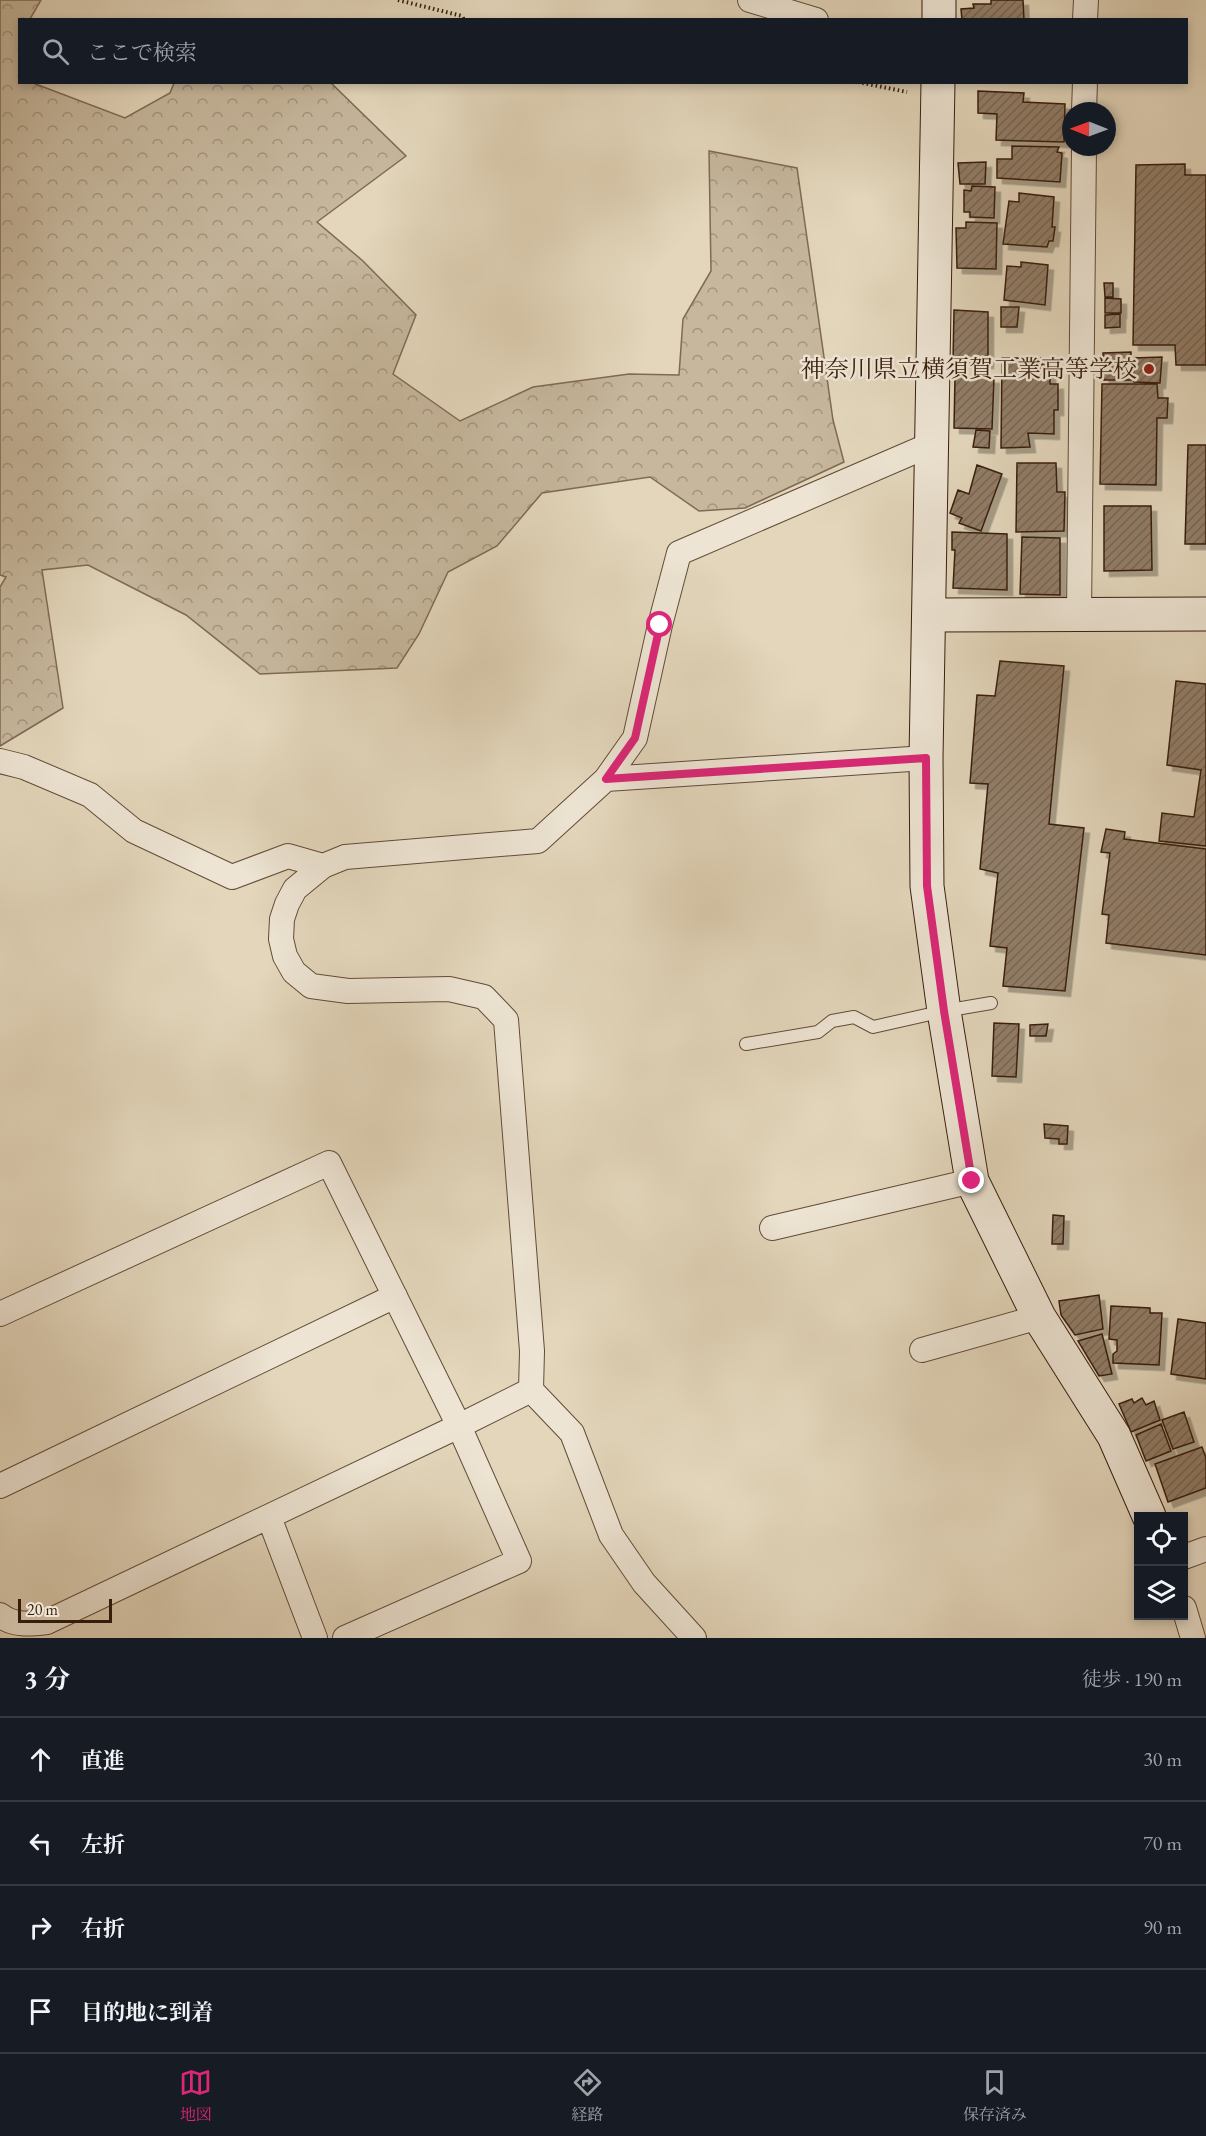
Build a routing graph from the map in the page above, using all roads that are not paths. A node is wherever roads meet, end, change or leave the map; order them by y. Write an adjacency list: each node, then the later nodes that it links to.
1 (750, 0): 4 (street)
2 (939, 0): 5 (street)
3 (1086, 0): 6 (street)
4 (809, 18)
5 (939, 18)
6 (1085, 18)
7 (1085, 84): 9 (street)
8 (938, 90): 11 (street)
9 (1084, 102)
10 (1084, 156): 12 (street)
11 (932, 444): 14 (street); 17 (street)
12 (1079, 614): 13 (street); 14 (street)
13 (1206, 614)
14 (929, 615): 15 (street)
15 (926, 758): 17 (street); 20 (street)
16 (0, 761): 18 (street)
17 (606, 779): 18 (street)
18 (323, 866): 28 (street)
19 (991, 1004): 20 (lane)
20 (944, 1011): 21 (lane); 22 (street)
21 (746, 1044)
22 (972, 1181): 23 (street); 26 (street)
23 (772, 1228)
24 (394, 1296): 25 (street); 29 (street); 30 (street)
25 (0, 1314)
26 (1039, 1317): 27 (street); 31 (street)
27 (922, 1350)
28 (531, 1390): 29 (street); 39 (street)
29 (459, 1426): 32 (street); 38 (street)
30 (0, 1486)
31 (1147, 1512)
32 (268, 1516): 35 (street); 37 (street)
33 (1206, 1549): 34 (street)
34 (1188, 1556)
35 (0, 1615)
36 (1188, 1620): 40 (street)
37 (315, 1638)
38 (345, 1638)
39 (694, 1638)
40 (1193, 1638)

